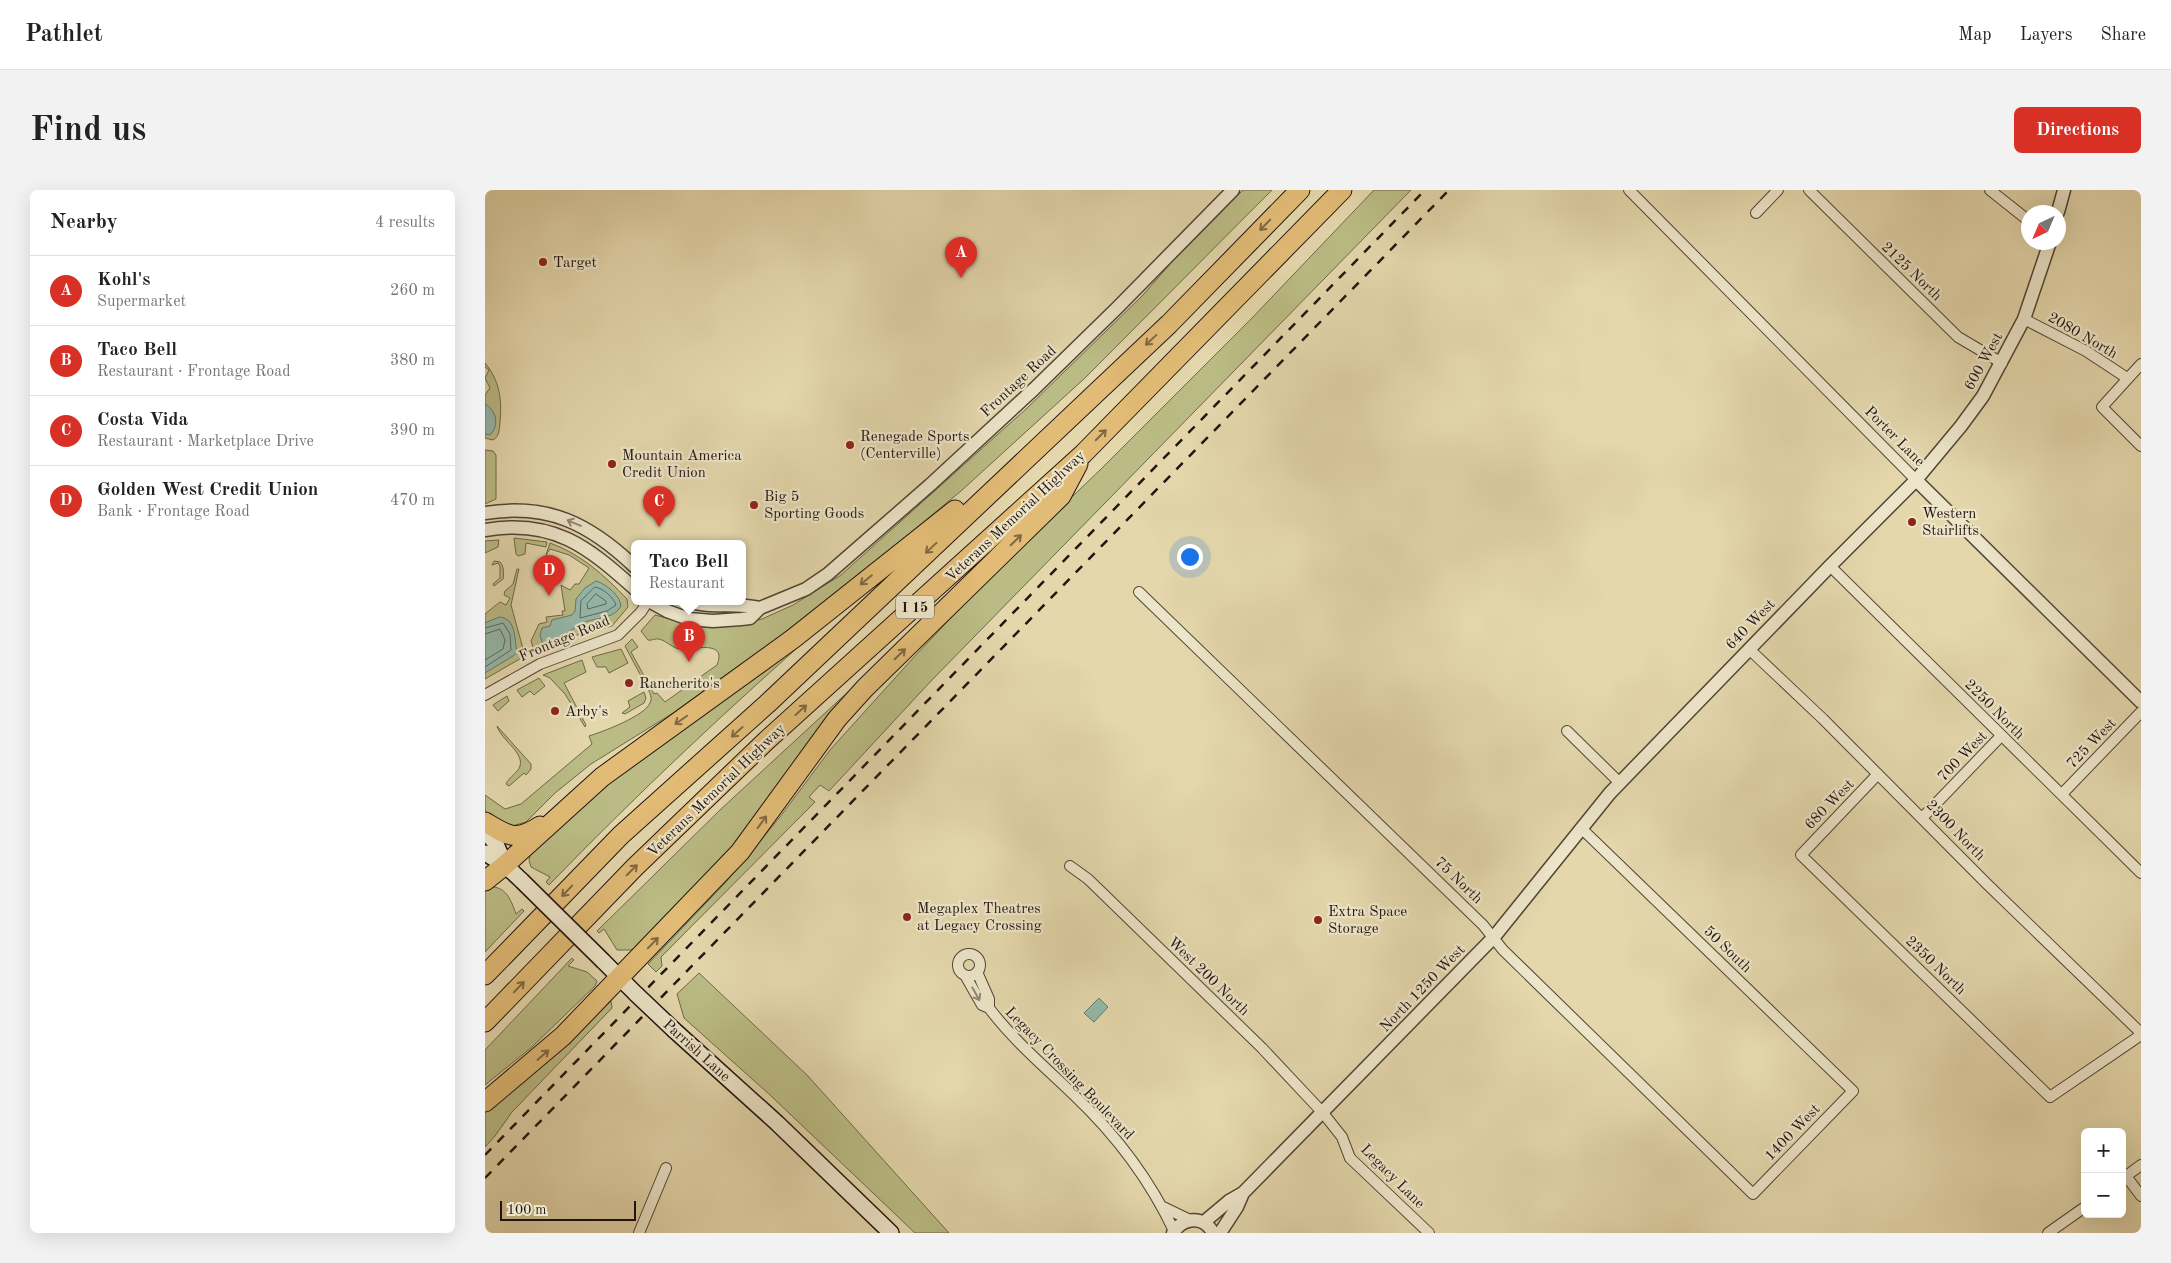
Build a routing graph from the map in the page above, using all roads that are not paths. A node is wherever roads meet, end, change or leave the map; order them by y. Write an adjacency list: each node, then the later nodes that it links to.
1 (1233, 190): 32 (street, Frontage Road)
2 (1300, 190): 17 (highway, Veterans Memorial Highway / I 15, one-way to 17)
3 (1342, 190): 19 (highway, Veterans Memorial Highway / I 15, one-way to 3)
4 (1629, 190): 20 (street, Porter Lane)
5 (1778, 190): 10 (street)
6 (1809, 190): 14 (street, 2125 North)
7 (1989, 190): 11 (street)
8 (2064, 190): 9 (street)
9 (2060, 205)
10 (1756, 213)
11 (2021, 214)
12 (2047, 250): 13 (street, 600 West)
13 (2024, 319): 14 (street, 600 West); 16 (street, 2080 North)
14 (2002, 363): 20 (street, 600 West)
15 (2141, 364): 16 (street)
16 (2127, 378): 18 (street)
17 (1043, 442): 39 (highway, one-way to 39); 56 (highway, Veterans Memorial Highway / I 15, one-way to 56)
18 (2141, 446)
19 (1083, 454): 58 (highway, one-way to 19); 60 (highway, Veterans Memorial Highway / I 15, one-way to 19)
20 (1916, 480): 24 (street, 640 West); 35 (street, Porter Lane)
21 (485, 512): 23 (street, one-way to 21)
22 (485, 530): 25 (street)
23 (631, 563)
24 (1830, 566): 33 (street, 640 West); 38 (street, 2250 North)
25 (631, 586)
26 (1139, 592): 54 (street, 75 North)
27 (746, 604): 32 (street)
28 (645, 605): 34 (street, Frontage Road)
29 (656, 605): 32 (street, Frontage Road)
30 (707, 605): 31 (street)
31 (728, 605)
32 (760, 608)
33 (1749, 649): 40 (street, 2300 North); 41 (street, 640 West)
34 (485, 695)
35 (2141, 702)
36 (2141, 712): 43 (street, 725 West)
37 (1567, 732): 41 (street)
38 (2001, 736): 43 (street, 2250 North); 44 (street, 700 West)
39 (633, 755): 45 (highway); 50 (highway)
40 (1878, 774): 44 (street, 2300 North); 49 (street, 680 West)
41 (1620, 783): 42 (street, 640 West)
42 (1611, 793): 46 (street, North 1250 West)
43 (2062, 794): 52 (street, 2250 North)
44 (1923, 818): 61 (street, 2300 North)
45 (485, 822)
46 (1581, 828): 54 (street, North 1250 West); 62 (street, 50 South)
47 (485, 831): 50 (main road, Parrish Lane)
48 (485, 853): 50 (main road, Parrish Lane)
49 (1801, 854): 61 (street, 2350 North)
50 (505, 865): 53 (highway); 58 (main road, Parrish Lane, bridge)
51 (1070, 866): 64 (street, West 200 North)
52 (2141, 873)
53 (485, 881)
54 (1494, 937): 64 (street, North 1250 West); 70 (street, 75 North)
55 (977, 972): 57 (street); 57 (street, Legacy Crossing Boulevard); 59 (street, Legacy Crossing Boulevard)
56 (485, 975)
57 (965, 975): 59 (street, Legacy Crossing Boulevard, one-way to 59)
58 (619, 978): 63 (highway, one-way to 58); 78 (main road, Parrish Lane, bridge)
59 (989, 1008): 72 (street, Legacy Crossing Boulevard)
60 (485, 1022)
61 (2141, 1034)
62 (1853, 1091): 70 (street, 1400 West)
63 (485, 1102)
64 (1323, 1113): 69 (street, North 1250 West); 81 (street, Legacy Lane)
65 (2141, 1165): 67 (street)
66 (666, 1168): 77 (street)
67 (2126, 1176)
68 (2126, 1180): 71 (street)
69 (1243, 1193): 75 (street, North 1250 West); 80 (street, North 1250 West)
70 (1753, 1194)
71 (2141, 1196)
72 (1163, 1207): 74 (street); 76 (street, Legacy Crossing Boulevard)
73 (2081, 1210): 82 (street)
74 (1190, 1220): 75 (street); 76 (street)
75 (1204, 1222): 79 (street)
76 (1174, 1232)
77 (639, 1233)
78 (891, 1233)
79 (1213, 1233)
80 (1220, 1233)
81 (1429, 1233)
82 (2049, 1233)

